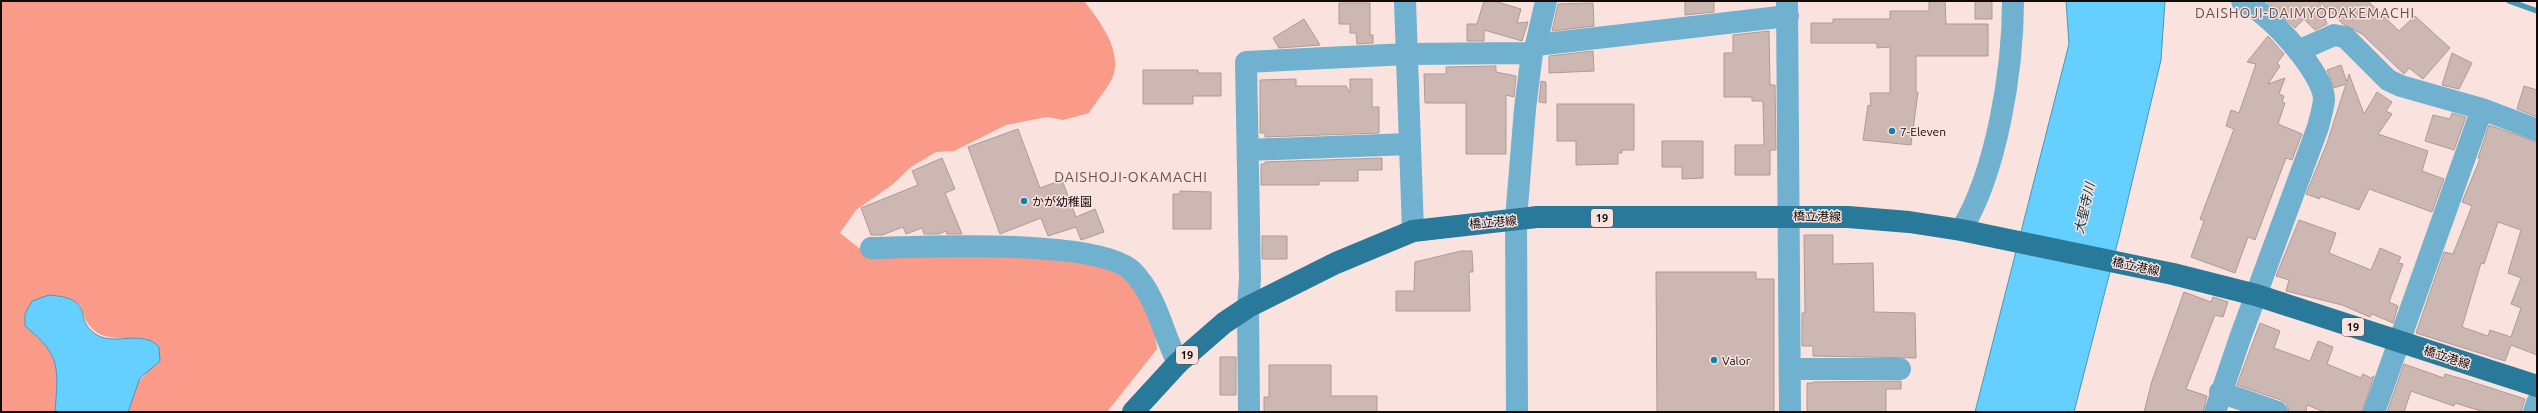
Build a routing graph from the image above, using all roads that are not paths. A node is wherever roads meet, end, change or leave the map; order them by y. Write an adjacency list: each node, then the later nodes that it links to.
1 (1405, 1): 8 (street)
2 (1546, 1): 6 (street)
3 (2013, 1): 16 (street)
4 (2242, 1): 7 (street)
5 (1788, 8): 6 (street); 13 (street)
6 (1534, 49): 8 (street); 14 (street)
7 (2298, 51): 9 (street); 18 (street)
8 (1407, 54): 11 (street); 12 (street)
9 (2482, 109): 10 (street); 20 (street)
10 (2537, 130)
11 (1410, 144): 12 (street); 15 (street)
12 (1248, 150): 19 (street)
13 (1788, 216): 14 (main road, 橋立港線 / 19); 16 (main road, 橋立港線 / 19); 22 (street)
14 (1516, 219): 15 (main road, 橋立港線 / 19); 29 (street)
15 (1413, 231): 19 (main road, 橋立港線 / 19)
16 (1966, 231): 18 (main road, 橋立港線 / 19)
17 (871, 248): 21 (street)
18 (2256, 294): 20 (main road, 橋立港線 / 19); 25 (street)
19 (1248, 307): 21 (main road, 橋立港線 / 19); 28 (street)
20 (2399, 342): 24 (main road, 橋立港線 / 19); 32 (street)
21 (1178, 363): 27 (main road, 橋立港線 / 19)
22 (1790, 369): 23 (street); 30 (street)
23 (1900, 369)
24 (2537, 386)
25 (2218, 402): 31 (street)
26 (2537, 403): 33 (street)
27 (1132, 412)
28 (1249, 412)
29 (1517, 412)
30 (1790, 412)
31 (2277, 412)
32 (2374, 412)
33 (2534, 412)

